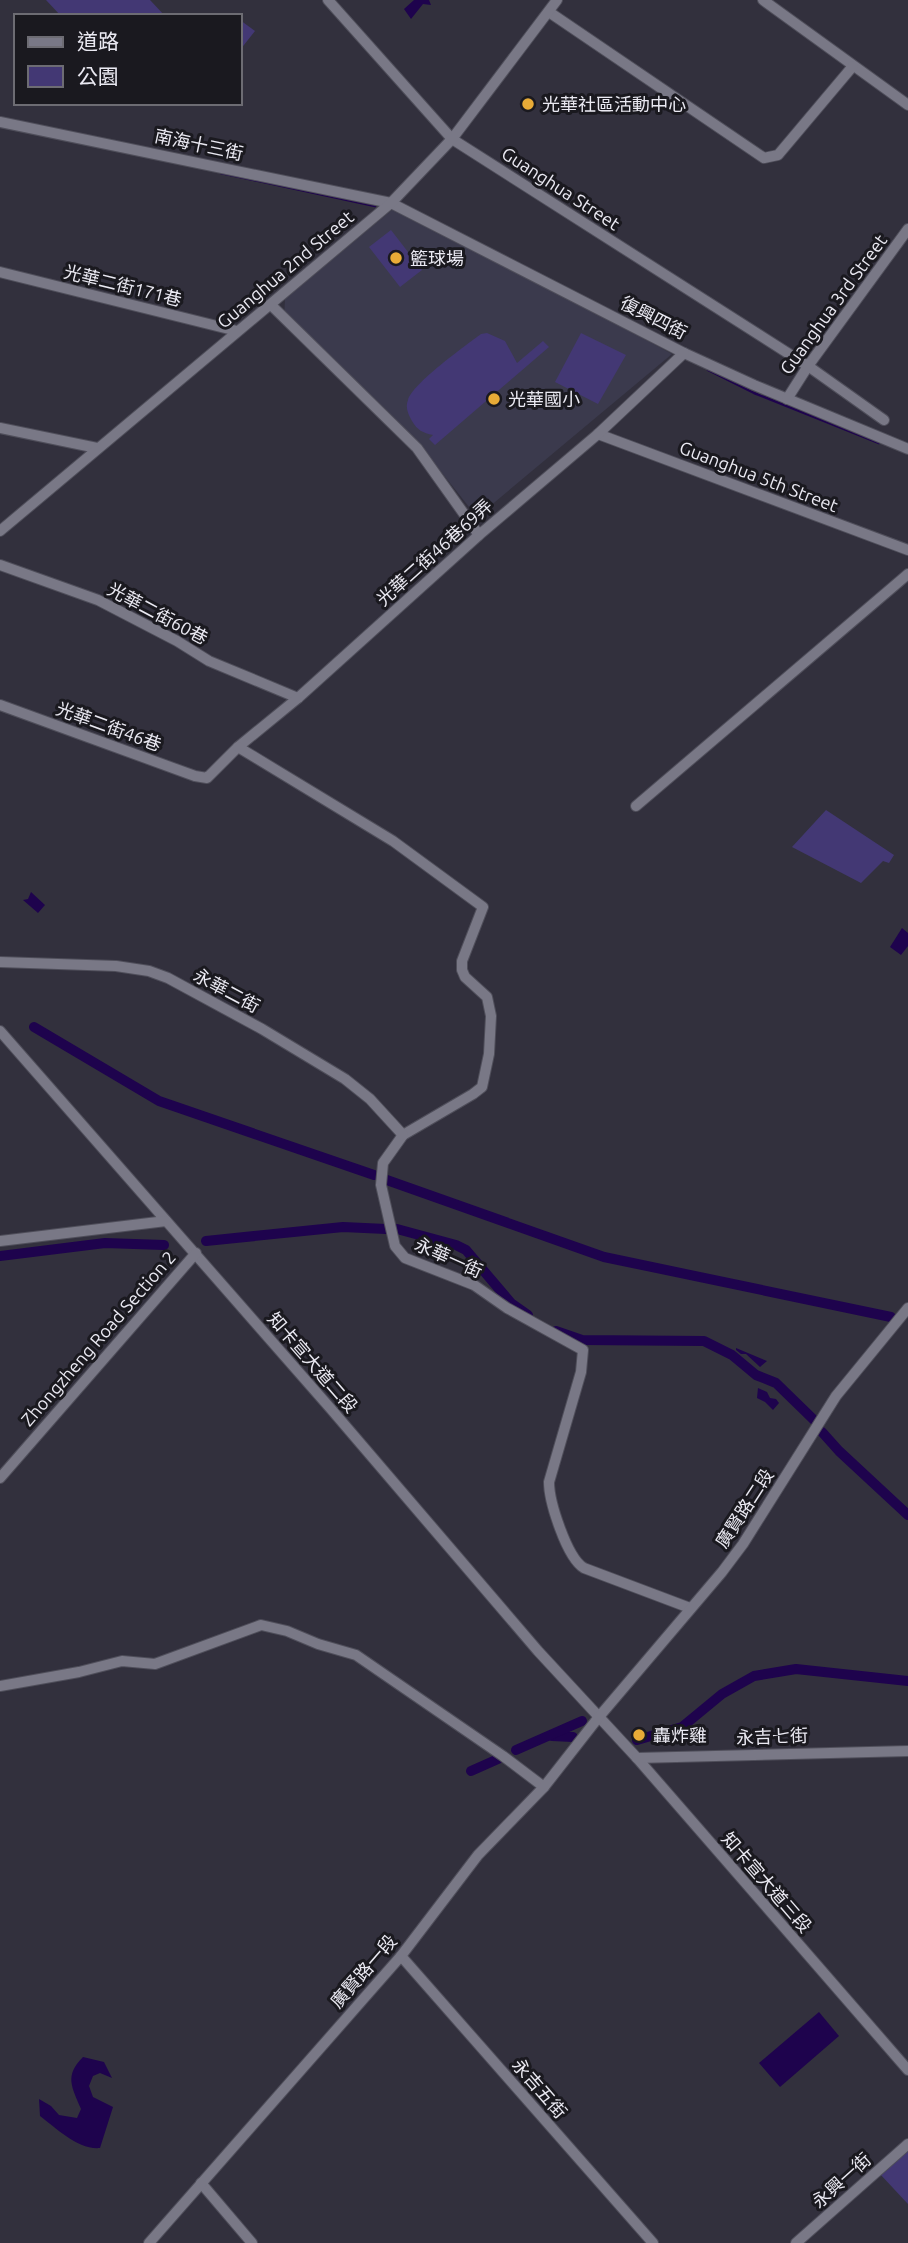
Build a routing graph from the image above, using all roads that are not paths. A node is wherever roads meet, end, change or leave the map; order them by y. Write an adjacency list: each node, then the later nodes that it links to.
1 (328, 0): 8 (street, Guanghua Street)
2 (557, 0): 4 (street, Guanghua 2nd Street)
3 (763, 0): 5 (street)
4 (549, 12): 5 (street); 8 (street, Guanghua 2nd Street)
5 (853, 66): 6 (street)
6 (908, 105)
7 (0, 122): 9 (street, 南海十三街)
8 (452, 139): 9 (street, Guanghua 2nd Street); 15 (street, Guanghua Street)
9 (391, 203): 12 (street, Guanghua 2nd Street); 14 (street, 復興四街)
10 (908, 229): 15 (street, Guanghua 3rd Street)
11 (0, 272): 13 (street, 光華二街171巷)
12 (271, 305): 13 (street, Guanghua 2nd Street); 23 (street)
13 (237, 331): 20 (street, Guanghua 2nd Street)
14 (684, 353): 16 (street, 復興四街); 19 (street, 光華二街46巷69弄)
15 (808, 366): 16 (street, Guanghua 3rd Street); 17 (street, Guanghua Street)
16 (787, 399): 21 (street, 復興四街)
17 (884, 420)
18 (0, 428): 20 (street)
19 (597, 434): 23 (street, 光華二街46巷69弄); 24 (street, Guanghua 5th Street)
20 (97, 449): 22 (street, Guanghua 2nd Street)
21 (908, 449)
22 (0, 531)
23 (479, 535): 27 (street, 光華二街46巷69弄)
24 (908, 550)
25 (0, 565): 27 (street, 光華二街60巷)
26 (908, 574): 31 (street)
27 (298, 698): 29 (street, 光華二街46巷69弄)
28 (0, 705): 30 (street, 光華二街46巷)
29 (238, 747): 30 (street, 光華二街46巷69弄); 34 (street, 永華一街)
30 (207, 778)
31 (636, 806)
32 (0, 962): 34 (street, 永華二街)
33 (0, 1031): 35 (street, 知卡宣大道二段)
34 (403, 1135): 40 (street, 永華一街)
35 (166, 1220): 36 (street); 37 (street, 知卡宣大道二段)
36 (0, 1241)
37 (195, 1253): 39 (street, Zhongzheng Road Section 2); 42 (street, 知卡宣大道二段)
38 (908, 1308): 40 (street, 廣賢路二段)
39 (0, 1478)
40 (690, 1608): 42 (street, 廣賢路二段)
41 (0, 1686): 45 (street)
42 (598, 1718): 44 (street, 知卡宣大道三段); 45 (street, 廣賢路一段)
43 (908, 1751): 44 (street, 永吉七街)
44 (637, 1758): 47 (street, 知卡宣大道三段)
45 (544, 1787): 46 (street, 廣賢路一段)
46 (401, 1956): 49 (street, 廣賢路一段); 52 (street, 永吉五街)
47 (908, 2070)
48 (908, 2144): 53 (street, 永興一街)
49 (201, 2183): 50 (street, 廣賢路一段); 51 (street)
50 (149, 2243)
51 (252, 2243)
52 (653, 2243)
53 (796, 2243)

